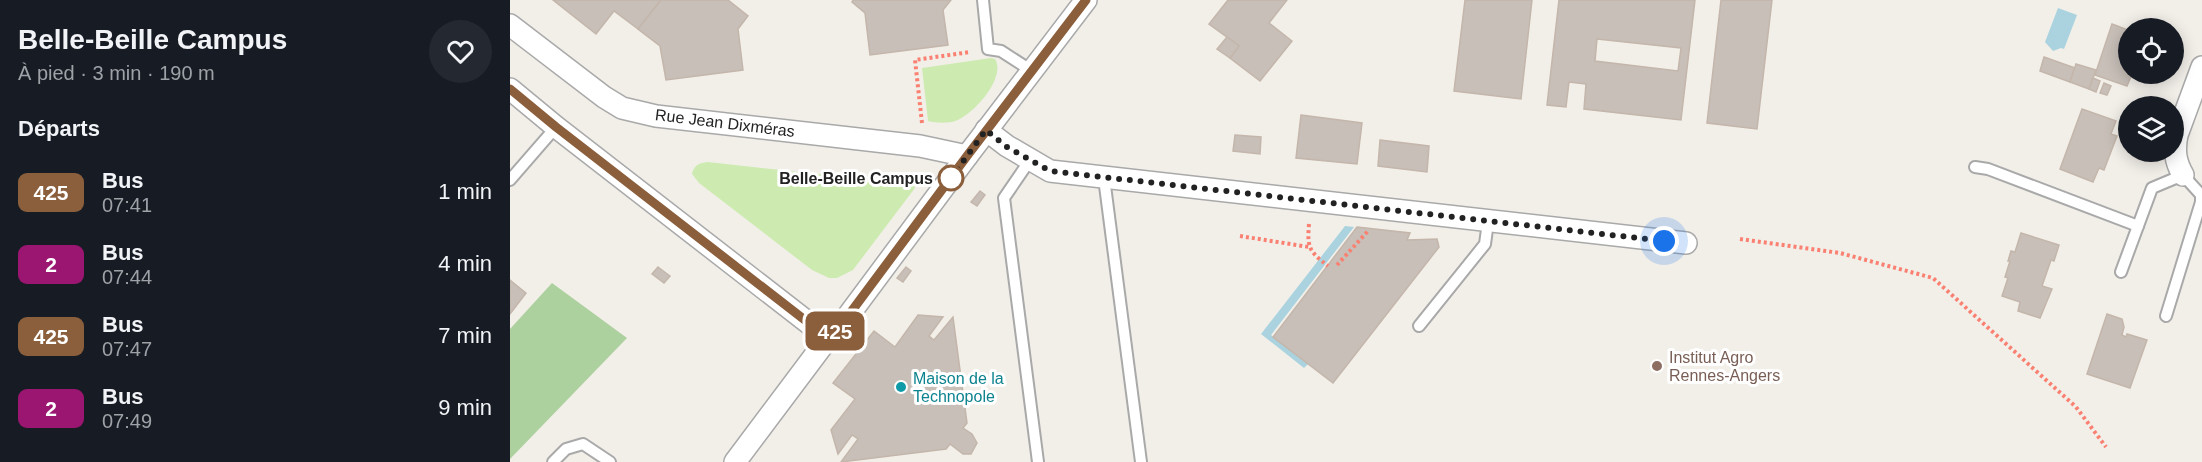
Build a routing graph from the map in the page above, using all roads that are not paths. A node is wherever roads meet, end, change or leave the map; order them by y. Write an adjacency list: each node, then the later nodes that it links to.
1 (983, 0): 5 (lane)
2 (1086, 0): 5 (street)
3 (510, 26): 9 (street, Rue Jean Dixméras)
4 (2202, 67): 12 (street)
5 (1032, 71): 8 (street)
6 (515, 95): 7 (street)
7 (556, 127): 14 (lane); 22 (street)
8 (986, 130): 9 (street); 10 (street)
9 (967, 156): 22 (street)
10 (1030, 160): 13 (street); 26 (lane)
11 (1975, 167): 17 (lane)
12 (2183, 175): 15 (lane); 17 (lane)
13 (1104, 178): 16 (street); 27 (lane)
14 (510, 180)
15 (2201, 196): 20 (lane)
16 (1488, 222): 18 (street); 21 (lane)
17 (2138, 226): 19 (lane)
18 (1686, 243)
19 (2121, 272)
20 (2166, 316)
21 (1419, 327)
22 (828, 338): 25 (street)
23 (553, 462): 24 (lane)
24 (610, 462)
25 (735, 462)
26 (1038, 462)
27 (1141, 462)

